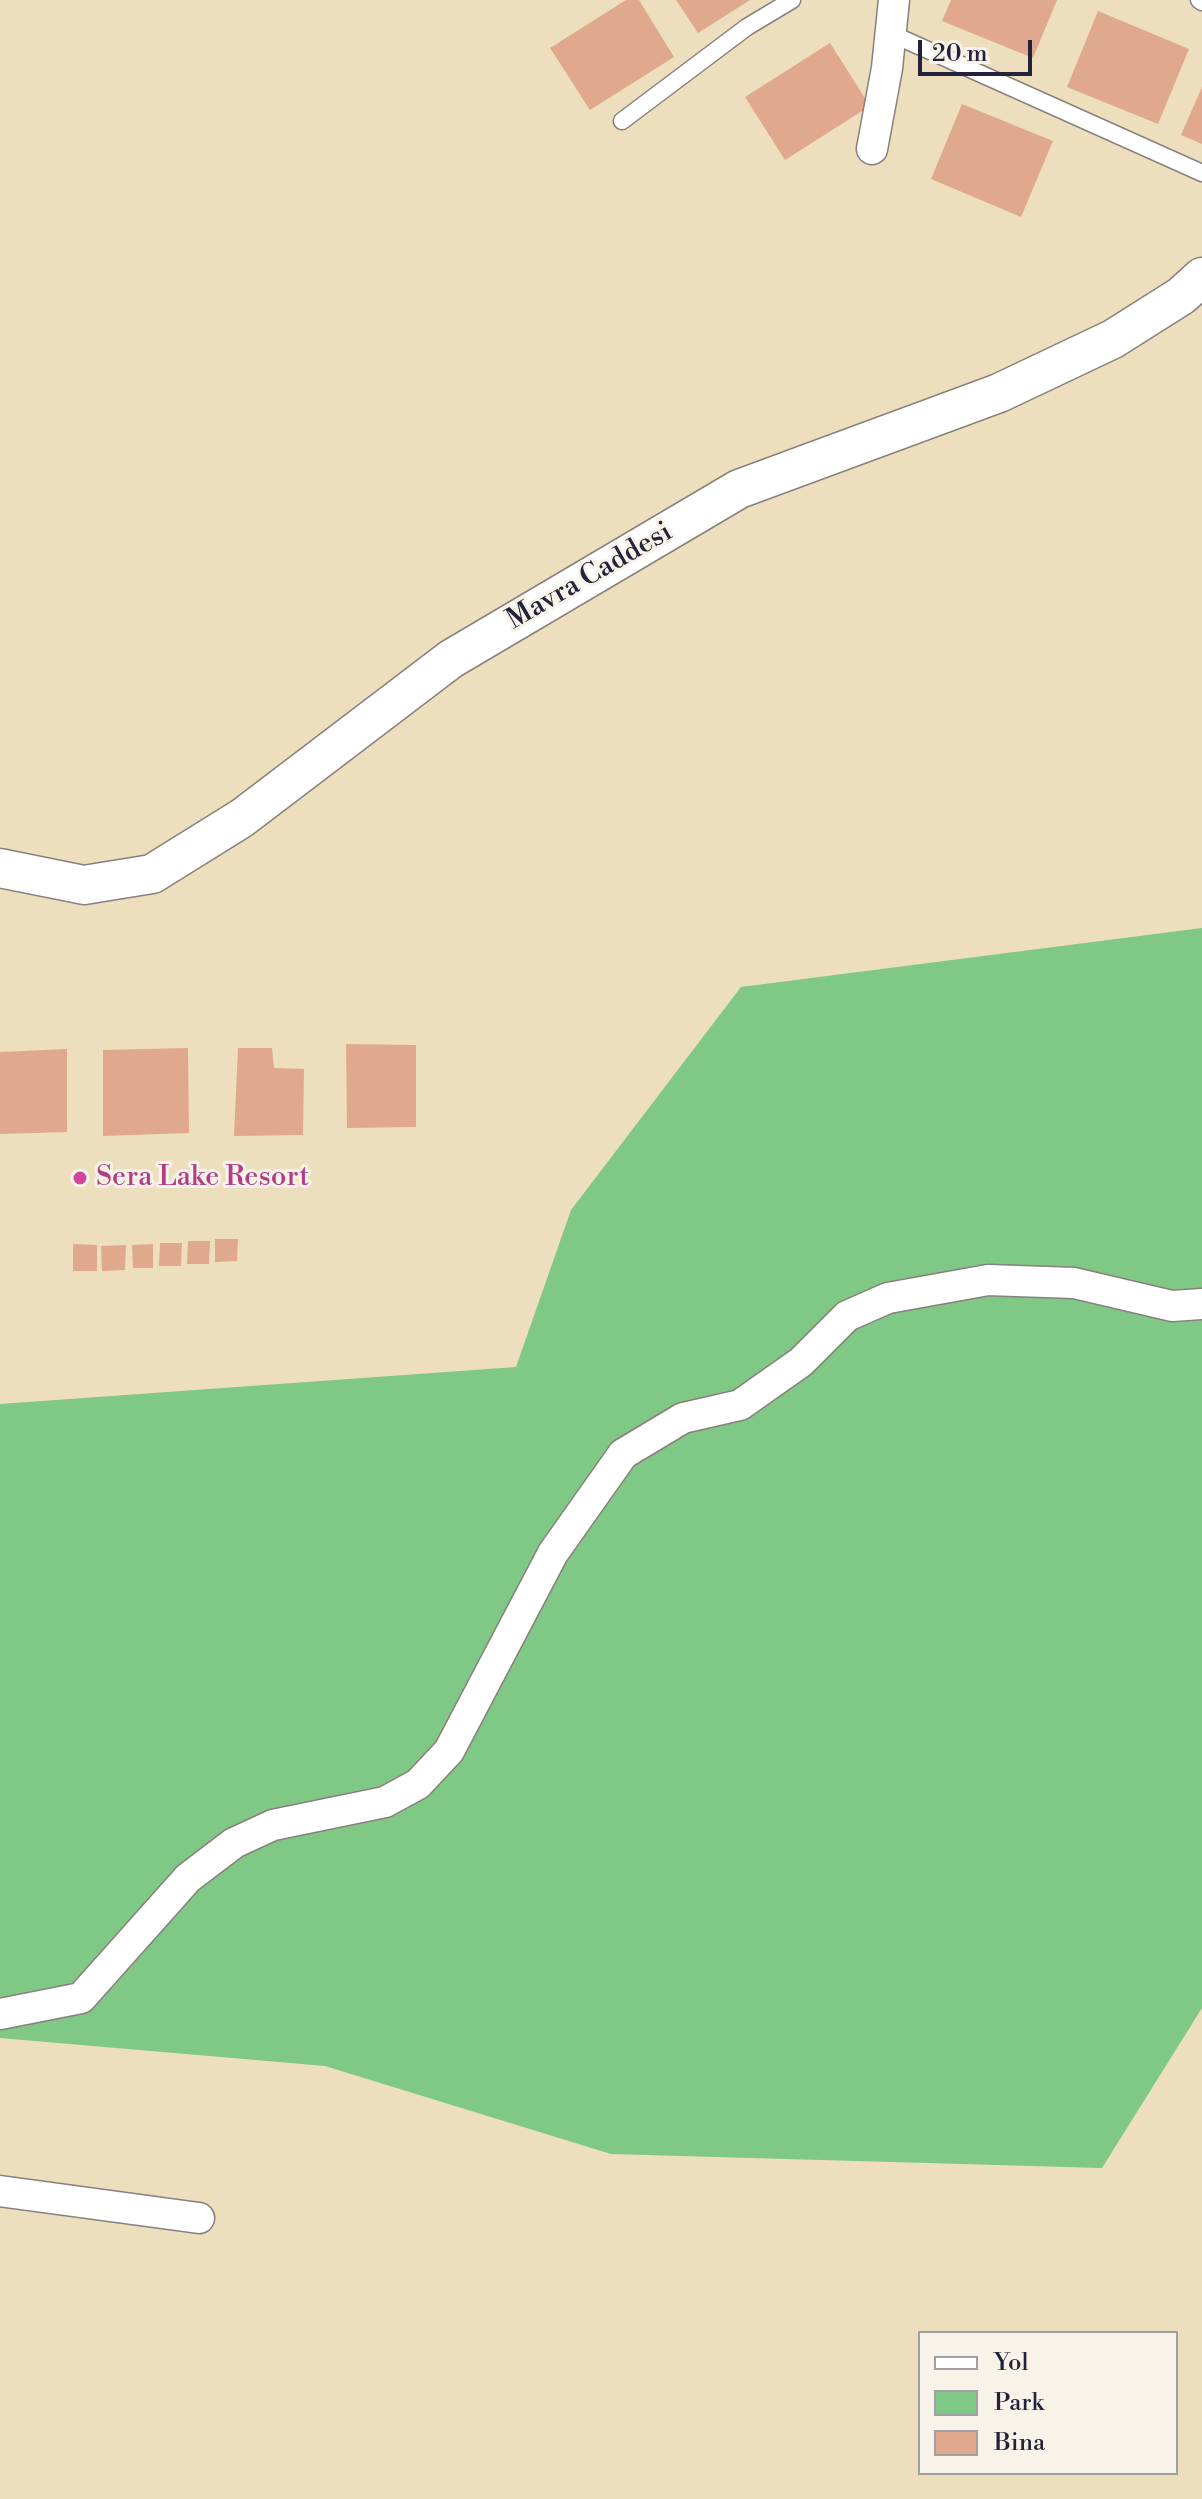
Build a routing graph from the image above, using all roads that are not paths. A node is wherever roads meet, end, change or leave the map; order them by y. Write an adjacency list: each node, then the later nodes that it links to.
1 (792, 0): 4 (lane)
2 (894, 0): 3 (street)
3 (892, 34): 5 (street); 6 (lane)
4 (622, 121)
5 (872, 149)
6 (1202, 173)
7 (1202, 277): 8 (street, Mavra Caddesi)
8 (0, 868)
9 (1202, 1304): 10 (street)
10 (0, 2014)
11 (0, 2191): 12 (street)
12 (199, 2218)

